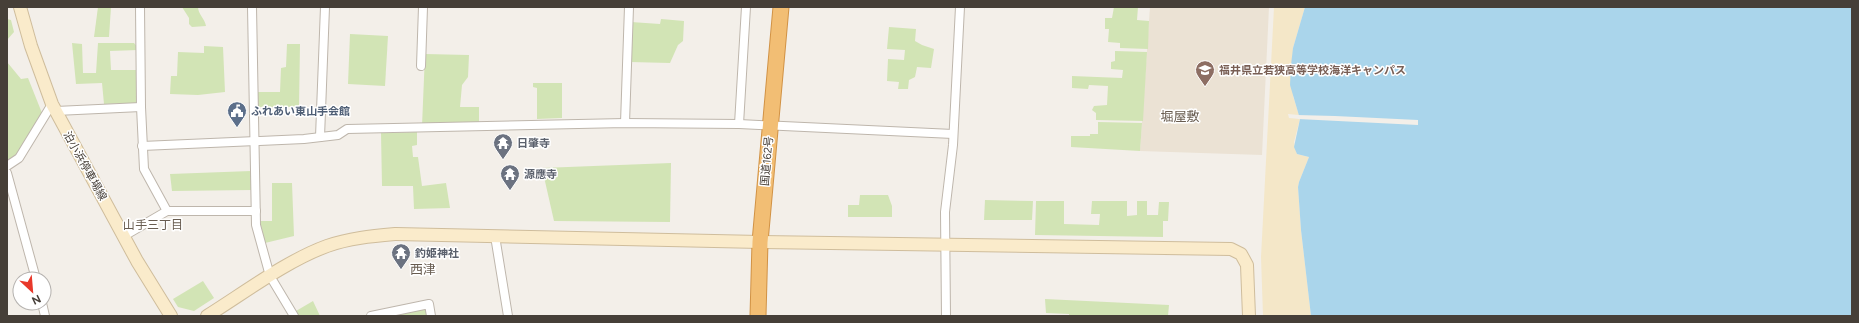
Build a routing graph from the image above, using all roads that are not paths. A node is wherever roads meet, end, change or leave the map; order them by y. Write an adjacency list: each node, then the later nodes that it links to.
1 (20, 7): 12 (street, 泊小浜停車場線)
2 (140, 7): 11 (street)
3 (252, 7): 18 (street)
4 (325, 7): 17 (street)
5 (423, 7): 10 (street)
6 (628, 7): 13 (street)
7 (746, 7): 14 (street)
8 (781, 7): 15 (highway, 国道162号)
9 (960, 7): 16 (street)
10 (421, 66)
11 (141, 107): 12 (street); 19 (street)
12 (54, 108): 20 (street); 24 (street, 泊小浜停車場線)
13 (625, 123): 14 (street); 17 (street)
14 (739, 124): 15 (street)
15 (770, 126): 16 (street); 26 (highway, 国道162号)
16 (954, 134): 27 (street)
17 (320, 137): 18 (street)
18 (255, 142): 19 (street); 22 (street)
19 (142, 146): 23 (street)
20 (7, 166)
21 (7, 173): 28 (street)
22 (256, 210): 23 (street); 29 (street)
23 (167, 211): 24 (street)
24 (124, 236): 30 (street, 泊小浜停車場線)
25 (495, 236): 26 (street); 29 (street); 35 (street)
26 (760, 242): 27 (street); 36 (highway, 国道162号)
27 (945, 244): 37 (street); 38 (street)
28 (34, 271)
29 (270, 276): 31 (street); 32 (street)
30 (171, 316)
31 (207, 316)
32 (294, 316)
33 (371, 316): 34 (street)
34 (431, 316)
35 (508, 316)
36 (758, 316)
37 (946, 316)
38 (1249, 316)

